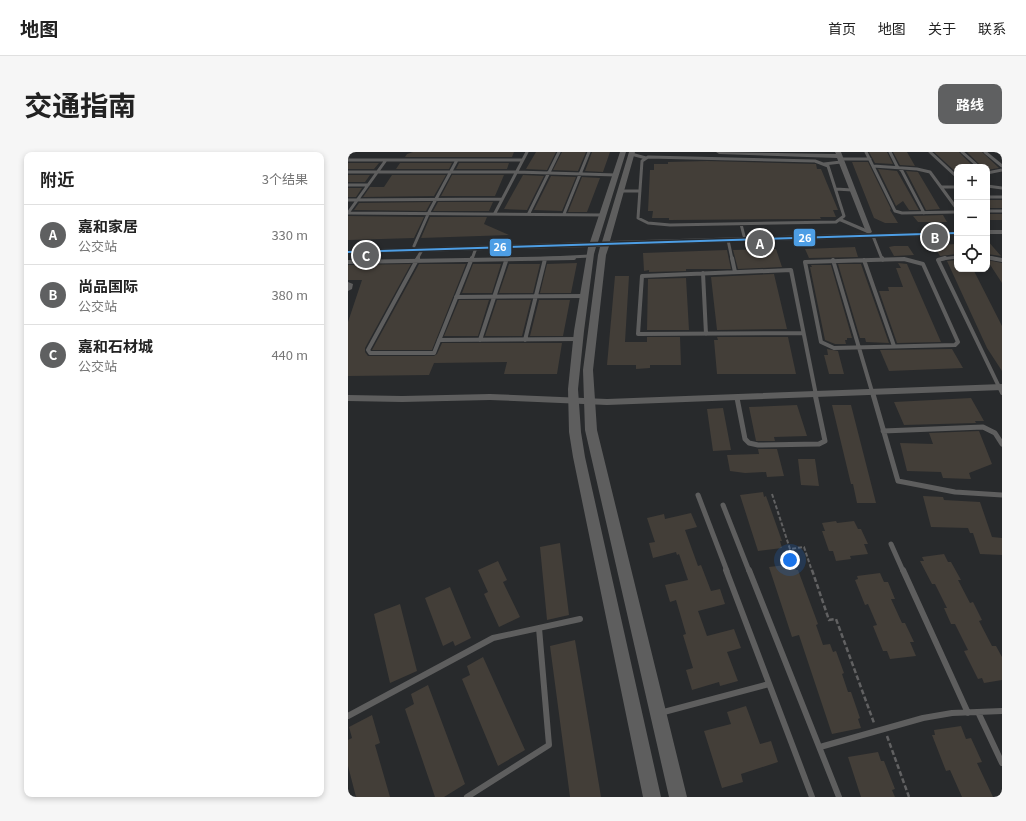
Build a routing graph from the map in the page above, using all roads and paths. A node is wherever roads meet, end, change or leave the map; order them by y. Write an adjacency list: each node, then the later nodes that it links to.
1 (527, 152): 19 (lane)
2 (559, 152): 31 (lane)
3 (589, 152): 32 (lane)
4 (719, 152): 5 (street)
5 (729, 152): 12 (street); 14 (lane)
6 (866, 152): 15 (lane)
7 (890, 152): 24 (lane)
8 (930, 152): 33 (lane)
9 (962, 152): 21 (lane)
10 (985, 152): 23 (lane)
11 (629, 153): 13 (lane); 34 (street); 43 (street)
12 (840, 157): 15 (lane); 20 (lane); 42 (street)
13 (646, 158): 14 (lane); 44 (lane)
14 (729, 159): 20 (lane)
15 (870, 159): 22 (lane)
16 (348, 160): 17 (lane)
17 (386, 160): 18 (lane); 27 (lane)
18 (457, 160): 19 (lane); 28 (lane)
19 (522, 160): 29 (lane)
20 (824, 164): 41 (lane)
21 (976, 164)
22 (873, 166): 24 (lane); 61 (lane)
23 (1002, 166)
24 (899, 168): 38 (lane); 61 (lane)
25 (1002, 170): 30 (lane)
26 (348, 172): 27 (lane)
27 (377, 172): 28 (lane); 36 (lane)
28 (450, 172): 29 (lane); 49 (lane)
29 (516, 172): 31 (lane); 50 (lane)
30 (990, 172)
31 (549, 173): 32 (lane); 60 (lane)
32 (580, 174): 34 (lane); 62 (lane)
33 (954, 174)
34 (616, 175): 63 (street)
35 (348, 185): 36 (lane)
36 (368, 185): 52 (lane)
37 (990, 186): 40 (lane)
38 (942, 187): 39 (lane); 47 (lane)
39 (954, 187)
40 (1002, 188)
41 (836, 189): 42 (lane); 64 (lane)
42 (852, 190): 70 (street)
43 (621, 191): 44 (lane); 74 (street)
44 (640, 191): 65 (lane)
45 (990, 197): 46 (lane)
46 (1002, 197)
47 (949, 198): 48 (lane); 53 (lane)
48 (954, 198)
49 (436, 199): 50 (lane); 52 (lane); 58 (lane)
50 (502, 199): 59 (lane)
51 (348, 200): 52 (lane)
52 (358, 200): 57 (lane)
53 (954, 206)
54 (1002, 210): 56 (lane)
55 (954, 211): 61 (lane)
56 (990, 211)
57 (348, 213): 58 (lane)
58 (428, 213): 59 (lane); 75 (lane)
59 (495, 213): 60 (lane)
60 (529, 213): 62 (lane)
61 (924, 213)
62 (564, 214): 63 (lane)
63 (603, 215): 74 (street)
64 (841, 220): 65 (lane); 70 (lane)
65 (741, 224): 72 (lane)
66 (1002, 228): 67 (street)
67 (990, 229)
68 (990, 232): 69 (street)
69 (1002, 232)
70 (871, 234): 71 (street); 72 (street); 73 (street); 89 (lane)
71 (954, 234)
72 (744, 236): 74 (street)
73 (728, 240): 74 (street); 92 (lane)
74 (598, 245): 75 (street); 76 (street); 84 (lane); 96 (street); 112 (street)
75 (414, 246): 77 (street)
76 (511, 247): 78 (street); 83 (lane)
77 (348, 248)
78 (476, 248): 79 (street); 86 (lane)
79 (422, 250): 80 (street); 85 (lane)
80 (348, 252)
81 (954, 257): 106 (lane)
82 (990, 258): 90 (lane)
83 (507, 259): 84 (lane); 86 (lane); 94 (lane)
84 (545, 259): 95 (lane)
85 (416, 260): 86 (lane); 91 (lane); 101 (lane)
86 (472, 260): 97 (lane)
87 (833, 260): 88 (lane); 105 (lane); 105 (lane)
88 (864, 260): 89 (lane); 104 (lane)
89 (883, 260): 104 (lane)
90 (1002, 260)
91 (348, 262)
92 (735, 272): 93 (lane); 98 (lane)
93 (703, 273): 99 (lane); 99 (lane)
94 (495, 296): 95 (lane); 97 (lane); 102 (lane)
95 (536, 296): 96 (lane); 103 (lane)
96 (584, 296): 100 (street)
97 (456, 297): 101 (lane)
98 (803, 333): 99 (lane); 108 (lane)
99 (706, 334)
100 (578, 339): 103 (lane); 111 (street)
101 (439, 340): 102 (lane)
102 (480, 340): 103 (lane)
103 (525, 340)
104 (894, 346): 105 (lane)
105 (859, 347): 107 (lane)
106 (1001, 389): 107 (street)
107 (872, 392): 108 (street); 113 (lane)
108 (815, 395): 110 (street); 110 (lane)
109 (348, 398): 111 (street)
110 (737, 398): 112 (street)
111 (573, 401): 112 (street); 133 (street)
112 (589, 402): 125 (street)
113 (883, 431): 114 (lane); 117 (lane)
114 (1002, 444)
115 (772, 494): 129 (path)
116 (698, 495): 122 (lane)
117 (1002, 495)
118 (723, 505): 130 (lane)
119 (891, 544): 126 (lane)
120 (580, 619): 121 (lane)
121 (539, 628): 127 (lane); 132 (lane)
122 (769, 684): 125 (lane); 135 (lane)
123 (1002, 710): 124 (lane)
124 (978, 712): 126 (lane); 131 (lane)
125 (658, 713): 134 (street)
126 (968, 713): 128 (lane)
127 (348, 716)
128 (885, 729): 129 (lane); 137 (path)
129 (877, 732): 130 (lane)
130 (820, 747): 136 (lane)
131 (1002, 763)
132 (467, 797)
133 (652, 797)
134 (678, 797)
135 (812, 797)
136 (839, 797)
137 (909, 797)

